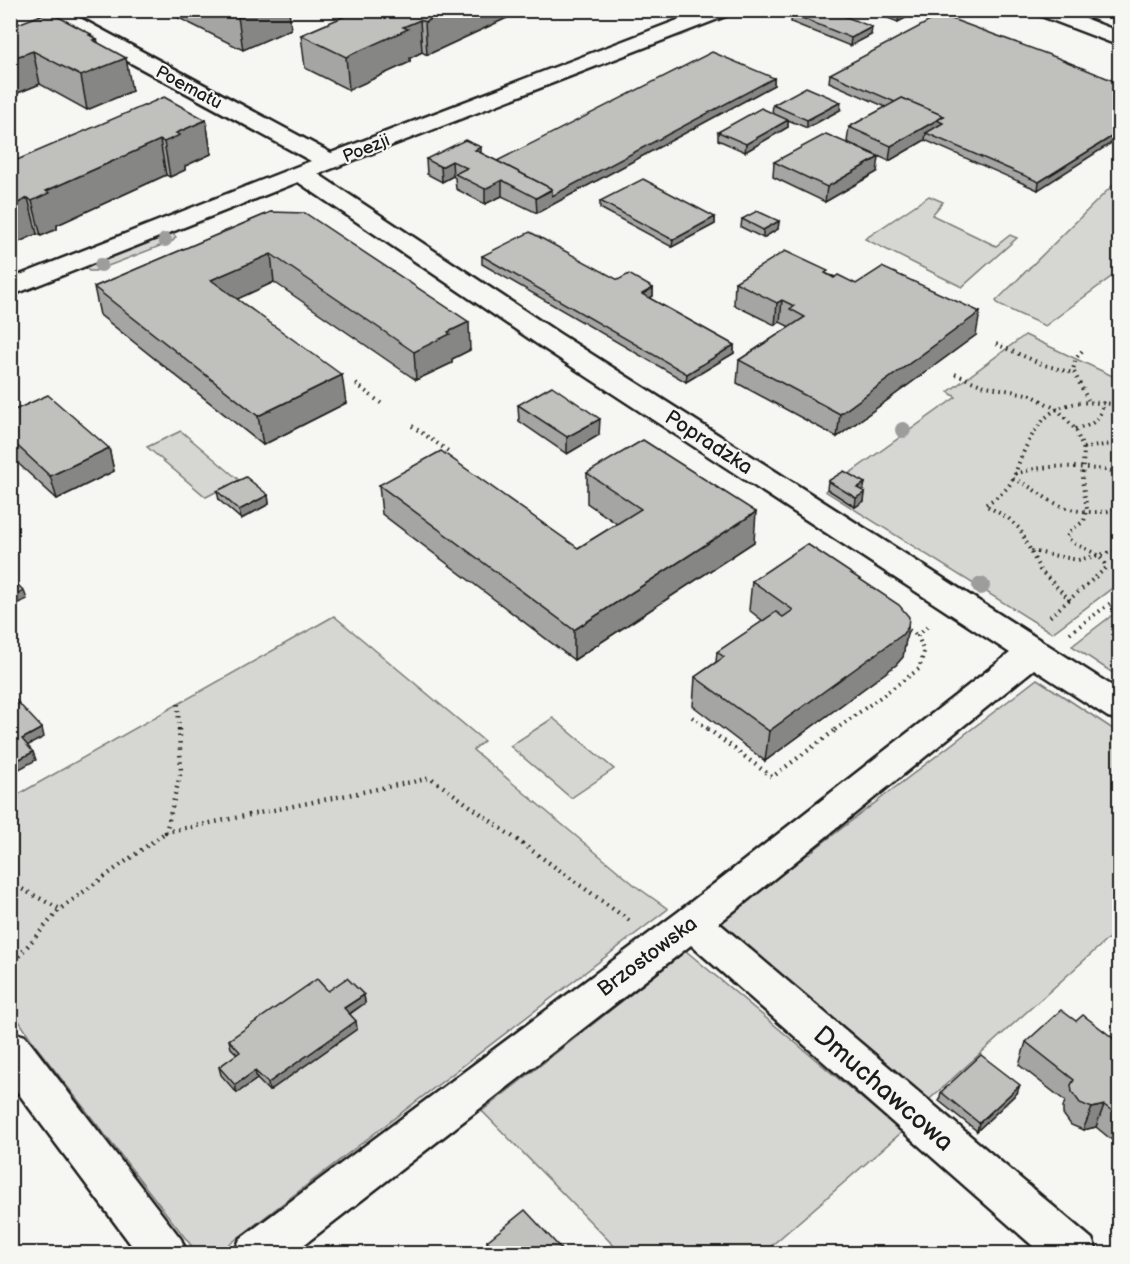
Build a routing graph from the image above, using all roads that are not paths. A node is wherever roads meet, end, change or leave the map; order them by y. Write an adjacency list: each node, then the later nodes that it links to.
1 (723, 10): 6 (street, Poezji)
2 (1043, 10): 5 (street)
3 (49, 12): 4 (street); 6 (street, Poematu)
4 (28, 22)
5 (1119, 40)
6 (331, 162): 7 (street, Poezji)
7 (300, 173): 8 (street, Poezji); 9 (street, Popradzka)
8 (10, 288)
9 (1046, 638): 10 (street, Popradzka); 11 (street, Brzostowska)
10 (1119, 708)
11 (692, 923): 14 (street, Brzostowska); 15 (street, Dmuchawcowa)
12 (10, 1050): 13 (street)
13 (165, 1254)
14 (256, 1254)
15 (1076, 1254)

